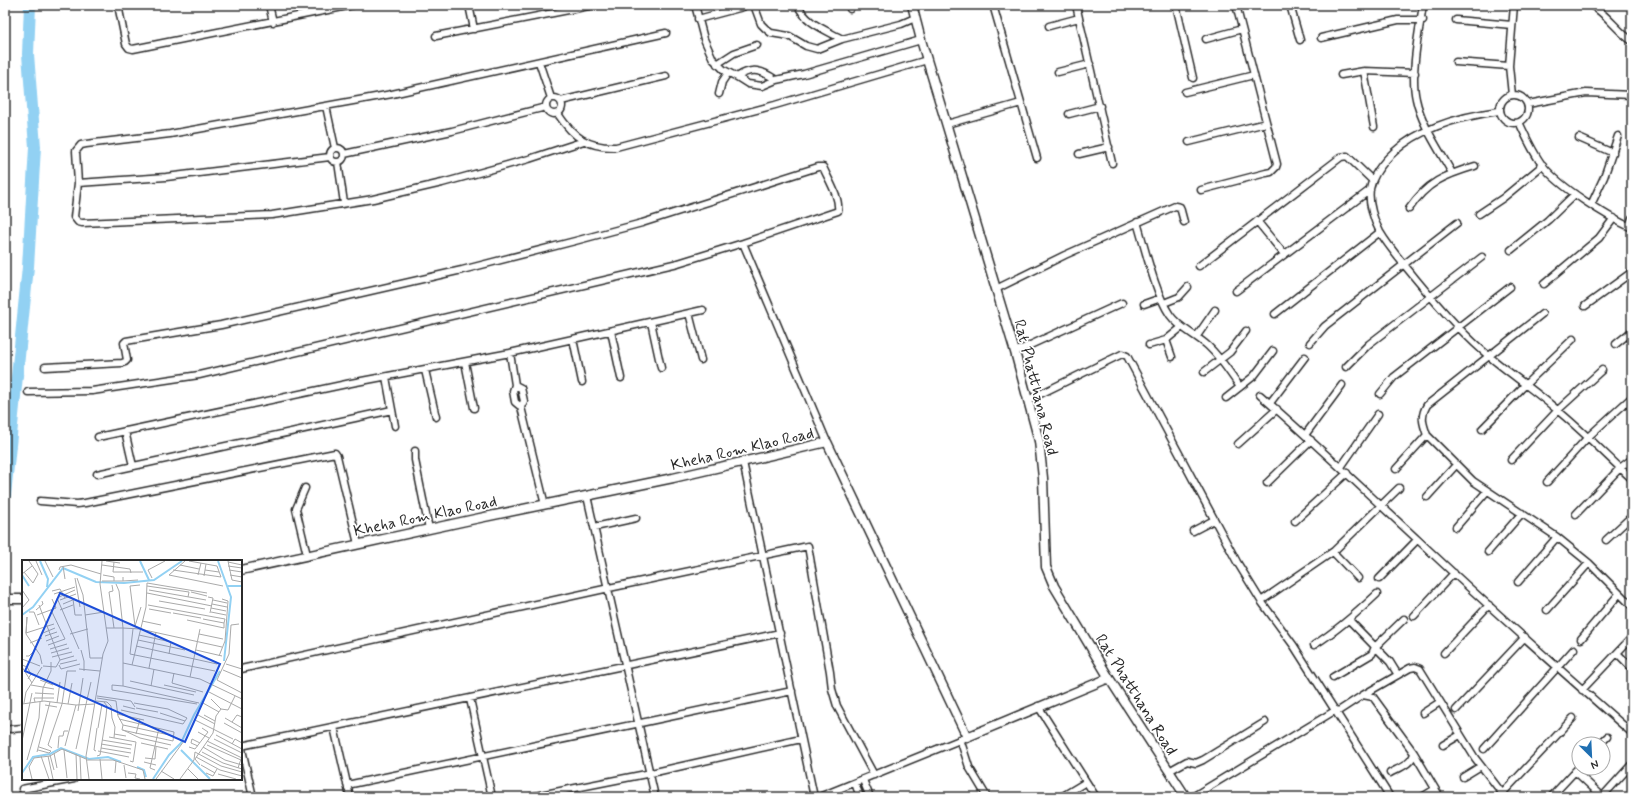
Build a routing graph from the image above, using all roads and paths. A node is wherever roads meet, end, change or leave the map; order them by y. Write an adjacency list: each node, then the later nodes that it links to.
1 (119, 5): 24 (street)
2 (269, 5): 24 (street)
3 (353, 5): 24 (street)
4 (469, 5): 27 (street)
5 (594, 5): 27 (street)
6 (695, 5): 21 (street)
7 (754, 5): 32 (street)
8 (798, 5): 32 (street)
9 (912, 5): 19 (street, Rat Phatthana Road)
10 (993, 5): 60 (street)
11 (1076, 5): 20 (street)
12 (1176, 5): 52 (street)
13 (1236, 5): 28 (street)
14 (1290, 5): 35 (street)
15 (1423, 5): 22 (street)
16 (1514, 5): 25 (street)
17 (1591, 5): 36 (street)
18 (743, 7): 21 (street)
19 (915, 18): 32 (street); 34 (street, Rat Phatthana Road)
20 (1079, 18): 26 (street); 42 (street)
21 (698, 19): 41 (street)
22 (1422, 20): 31 (street); 48 (street)
23 (1456, 20): 25 (street)
24 (273, 22)
25 (1512, 25): 43 (street)
26 (1049, 26)
27 (474, 29): 30 (street)
28 (1242, 29): 33 (street); 49 (street)
29 (666, 33): 39 (street)
30 (436, 36)
31 (1321, 38)
32 (842, 39)
33 (1206, 39)
34 (921, 40): 38 (street, Rat Phatthana Road); 53 (street)
35 (1300, 40)
36 (1632, 42)
37 (756, 45): 41 (street)
38 (927, 60): 70 (street, Rat Phatthana Road); 75 (street)
39 (539, 62): 58 (street); 62 (street)
40 (1456, 62): 43 (street)
41 (717, 64): 46 (street)
42 (1090, 64): 45 (street); 63 (street)
43 (1509, 66): 56 (street)
44 (1364, 71): 47 (street); 48 (street); 71 (street)
45 (1058, 72)
46 (728, 73): 51 (street); 55 (street)
47 (1341, 74)
48 (1415, 74): 72 (street)
49 (1254, 75): 54 (street); 69 (street)
50 (666, 76): 59 (street)
51 (737, 77): 53 (street); 53 (street)
52 (1193, 78)
53 (776, 80)
54 (1185, 92)
55 (718, 94)
56 (1512, 95): 61 (street); 65 (street)
57 (1632, 95): 61 (street)
58 (551, 98): 59 (street); 64 (street)
59 (561, 101): 66 (street)
60 (1021, 103): 70 (street); 83 (street)
61 (1528, 104): 68 (street)
62 (326, 106): 78 (street); 90 (street)
63 (1100, 106): 67 (street); 77 (street)
64 (546, 107): 66 (street); 80 (street)
65 (1499, 111): 68 (street); 72 (street)
66 (558, 114): 75 (street)
67 (1069, 114)
68 (1520, 122): 86 (street)
69 (1266, 123): 76 (street); 91 (street)
70 (947, 124): 116 (street, Rat Phatthana Road)
71 (1374, 127)
72 (1429, 130): 88 (street); 89 (street)
73 (1618, 136): 79 (street)
74 (1579, 138): 79 (street)
75 (584, 142): 94 (street)
76 (1189, 142)
77 (1108, 147): 81 (street); 85 (street)
78 (335, 148): 80 (street); 82 (street)
79 (1613, 153): 95 (street)
80 (344, 154): 84 (street)
81 (1079, 154)
82 (330, 157): 84 (street); 90 (street)
83 (1037, 158)
84 (338, 162): 94 (street)
85 (1112, 163)
86 (1543, 165): 93 (street); 97 (street)
87 (1475, 166): 88 (street)
88 (1452, 173): 96 (street)
89 (1372, 180): 92 (street); 100 (street)
90 (78, 183): 94 (street)
91 (1201, 190)
92 (1370, 190): 105 (street); 108 (street)
93 (1575, 194): 95 (street); 107 (street)
94 (344, 203)
95 (1590, 205): 98 (street)
96 (1409, 210)
97 (1479, 214)
98 (1614, 218): 104 (street); 113 (street)
99 (1632, 218): 104 (street)
100 (1257, 221): 108 (street); 111 (street)
101 (1137, 222): 102 (street); 116 (street); 119 (street)
102 (1184, 222)
103 (1456, 223): 110 (street)
104 (1630, 227)
105 (1380, 232): 110 (street); 126 (street)
106 (743, 243): 150 (street); 162 (street); 183 (street)
107 (1511, 250)
108 (1284, 254): 117 (street)
109 (1482, 257): 118 (street)
110 (1404, 264): 118 (street); 138 (street)
111 (1198, 266)
112 (1632, 272): 122 (street)
113 (1544, 284)
114 (1188, 287): 119 (street)
115 (1510, 287): 130 (street)
116 (996, 289): 142 (street, Rat Phatthana Road)
117 (1236, 290)
118 (1431, 296): 130 (street); 151 (street)
119 (1162, 301): 121 (street); 129 (street)
120 (1122, 303): 142 (street)
121 (1144, 304)
122 (1585, 306)
123 (703, 310): 125 (street)
124 (1215, 310): 134 (street)
125 (689, 313): 128 (street); 147 (street)
126 (1275, 314)
127 (1542, 314): 146 (street)
128 (651, 322): 131 (street); 152 (street)
129 (1182, 327): 134 (street); 137 (street)
130 (1458, 327): 146 (street); 163 (street)
131 (611, 331): 135 (street); 157 (street)
132 (1246, 331): 148 (street)
133 (1632, 331): 139 (street)
134 (1197, 336): 148 (street)
135 (573, 339): 143 (street); 158 (street)
136 (1572, 339): 160 (street)
137 (1166, 340): 140 (street); 144 (street)
138 (1310, 343)
139 (1616, 344)
140 (1149, 345)
141 (1273, 351): 161 (street)
142 (1015, 352): 167 (street, Rat Phatthana Road)
143 (510, 353): 149 (street); 205 (street)
144 (1172, 357)
145 (1305, 357): 168 (street)
146 (1490, 357): 160 (street); 179 (street)
147 (700, 360)
148 (1221, 360): 155 (street); 161 (street)
149 (465, 362): 153 (street); 169 (street)
150 (45, 367)
151 (1346, 367)
152 (662, 368)
153 (425, 370): 156 (street); 174 (street)
154 (1602, 370): 172 (street)
155 (1204, 372)
156 (386, 377): 171 (street); 177 (street)
157 (621, 378)
158 (582, 382)
159 (1342, 384): 178 (street)
160 (1526, 384): 172 (street); 176 (street)
161 (1240, 387): 166 (street)
162 (28, 392)
163 (1380, 394)
164 (1260, 395): 168 (street)
165 (1632, 397): 181 (street)
166 (1226, 398)
167 (1028, 400): 211 (street); 257 (street, Rat Phatthana Road)
168 (1270, 404): 170 (street)
169 (474, 408)
170 (1277, 409): 178 (street); 184 (street)
171 (392, 410): 175 (street); 190 (street)
172 (1558, 410): 181 (street); 187 (street)
173 (1378, 414): 191 (street)
174 (436, 417)
175 (395, 426)
176 (1482, 429)
177 (125, 431): 180 (street); 190 (street)
178 (1305, 435): 182 (street)
179 (1428, 435): 189 (street); 193 (street)
180 (98, 437)
181 (1588, 437): 192 (street); 197 (street)
182 (1311, 440): 191 (street); 198 (street)
183 (827, 442): 188 (street, Kheha Rom Klao Road); 276 (street, Kheha Rom Klao Road)
184 (1238, 444)
185 (415, 451): 215 (street)
186 (1632, 459): 192 (street)
187 (1511, 460)
188 (743, 462): 202 (street, Kheha Rom Klao Road); 224 (street)
189 (1456, 465): 201 (street); 203 (street)
190 (133, 466): 195 (street)
191 (1341, 466): 194 (street)
192 (1620, 468): 196 (street); 208 (street)
193 (1396, 469)
194 (1347, 472): 206 (street); 212 (street)
195 (97, 474)
196 (1632, 479)
197 (1547, 482)
198 (1267, 483)
199 (305, 488): 223 (street)
200 (1399, 488): 206 (street)
201 (1487, 491): 207 (street); 214 (street)
202 (588, 496): 205 (street, Kheha Rom Klao Road); 213 (street)
203 (1427, 497)
204 (40, 500): 220 (street)
205 (545, 504): 215 (street, Kheha Rom Klao Road)
206 (1382, 506): 218 (street); 221 (street)
207 (1522, 514): 217 (street); 222 (street)
208 (1576, 514)
209 (1632, 516): 219 (street)
210 (636, 518): 213 (street)
211 (1214, 520): 216 (street); 236 (street)
212 (1295, 521)
213 (595, 527): 231 (street)
214 (1456, 527)
215 (429, 529): 220 (street, Kheha Rom Klao Road)
216 (1193, 531)
217 (1557, 537): 225 (street); 230 (street)
218 (1417, 540): 227 (street); 229 (street)
219 (1606, 540)
220 (358, 544): 223 (street, Kheha Rom Klao Road)
221 (1333, 552): 228 (street); 236 (street)
222 (1488, 552)
223 (307, 555): 226 (street, Kheha Rom Klao Road)
224 (763, 555): 231 (street); 243 (street); 289 (street)
225 (1589, 563): 233 (street); 239 (street)
226 (242, 570)
227 (1454, 573): 237 (street); 240 (street)
228 (1358, 578)
229 (1379, 579)
230 (1518, 582)
231 (609, 588): 252 (street); 255 (street)
232 (1377, 594): 242 (street)
233 (1619, 594): 238 (street); 246 (street)
234 (22, 599): 235 (street)
235 (5, 600)
236 (1261, 601): 266 (street)
237 (1489, 605): 244 (street); 250 (street)
238 (1632, 606)
239 (1547, 610)
240 (1414, 616)
241 (1404, 619): 248 (street)
242 (1349, 620): 247 (street); 248 (street)
243 (780, 633): 252 (street); 260 (street)
244 (1524, 637): 253 (street); 265 (street)
245 (1632, 637): 251 (street)
246 (1581, 639)
247 (1314, 645)
248 (1376, 647): 256 (street); 258 (street)
249 (1574, 649): 253 (street)
250 (1444, 653)
251 (1617, 653): 254 (street); 259 (street)
252 (627, 665): 262 (street); 269 (street)
253 (1557, 668): 259 (street); 281 (street)
254 (1632, 668)
255 (242, 669)
256 (1398, 675): 261 (street); 263 (street)
257 (1109, 678): 264 (street); 286 (street, Rat Phatthana Road)
258 (1333, 678)
259 (1582, 690): 274 (street)
260 (792, 691): 269 (street); 277 (street)
261 (1363, 695): 266 (street); 282 (street)
262 (470, 699): 271 (street); 283 (street)
263 (1440, 702): 267 (street); 275 (street)
264 (1038, 706): 276 (street); 295 (street)
265 (1456, 710)
266 (1336, 711): 314 (street); 315 (street)
267 (1423, 713)
268 (1573, 718): 300 (street)
269 (639, 722): 283 (street); 287 (street)
270 (1266, 722): 286 (street)
271 (334, 727): 278 (street); 297 (street)
272 (22, 728): 273 (street)
273 (11, 729)
274 (1632, 733)
275 (1460, 735): 279 (street); 285 (street)
276 (963, 738): 289 (street); 310 (street)
277 (801, 739): 287 (street); 306 (street)
278 (242, 746)
279 (1442, 746)
280 (242, 750): 301 (street)
281 (1484, 750)
282 (1414, 753): 288 (street); 299 (street)
283 (482, 755): 297 (street); 303 (street)
284 (1632, 764): 319 (street)
285 (1481, 766): 292 (street); 300 (street)
286 (1169, 771): 313 (street, Rat Phatthana Road)
287 (650, 773): 304 (street); 305 (street)
288 (1390, 773)
289 (874, 775): 294 (street)
290 (1571, 775): 318 (street)
291 (1583, 776): 319 (street)
292 (1463, 777)
293 (69, 780): 298 (street)
294 (863, 780): 296 (street); 309 (street)
295 (1086, 782): 311 (street); 312 (street)
296 (855, 783): 307 (street); 308 (street)
297 (347, 785): 302 (street)
298 (22, 789)
299 (1435, 790): 316 (street); 317 (street)
300 (1501, 795)
301 (253, 797)
302 (350, 797)
303 (492, 797)
304 (530, 797)
305 (655, 797)
306 (814, 797)
307 (819, 797)
308 (860, 797)
309 (870, 797)
310 (987, 797)
311 (1061, 797)
312 (1096, 797)
313 (1186, 797)
314 (1192, 797)
315 (1390, 797)
316 (1422, 797)
317 (1440, 797)
318 (1551, 797)
319 (1602, 797)

